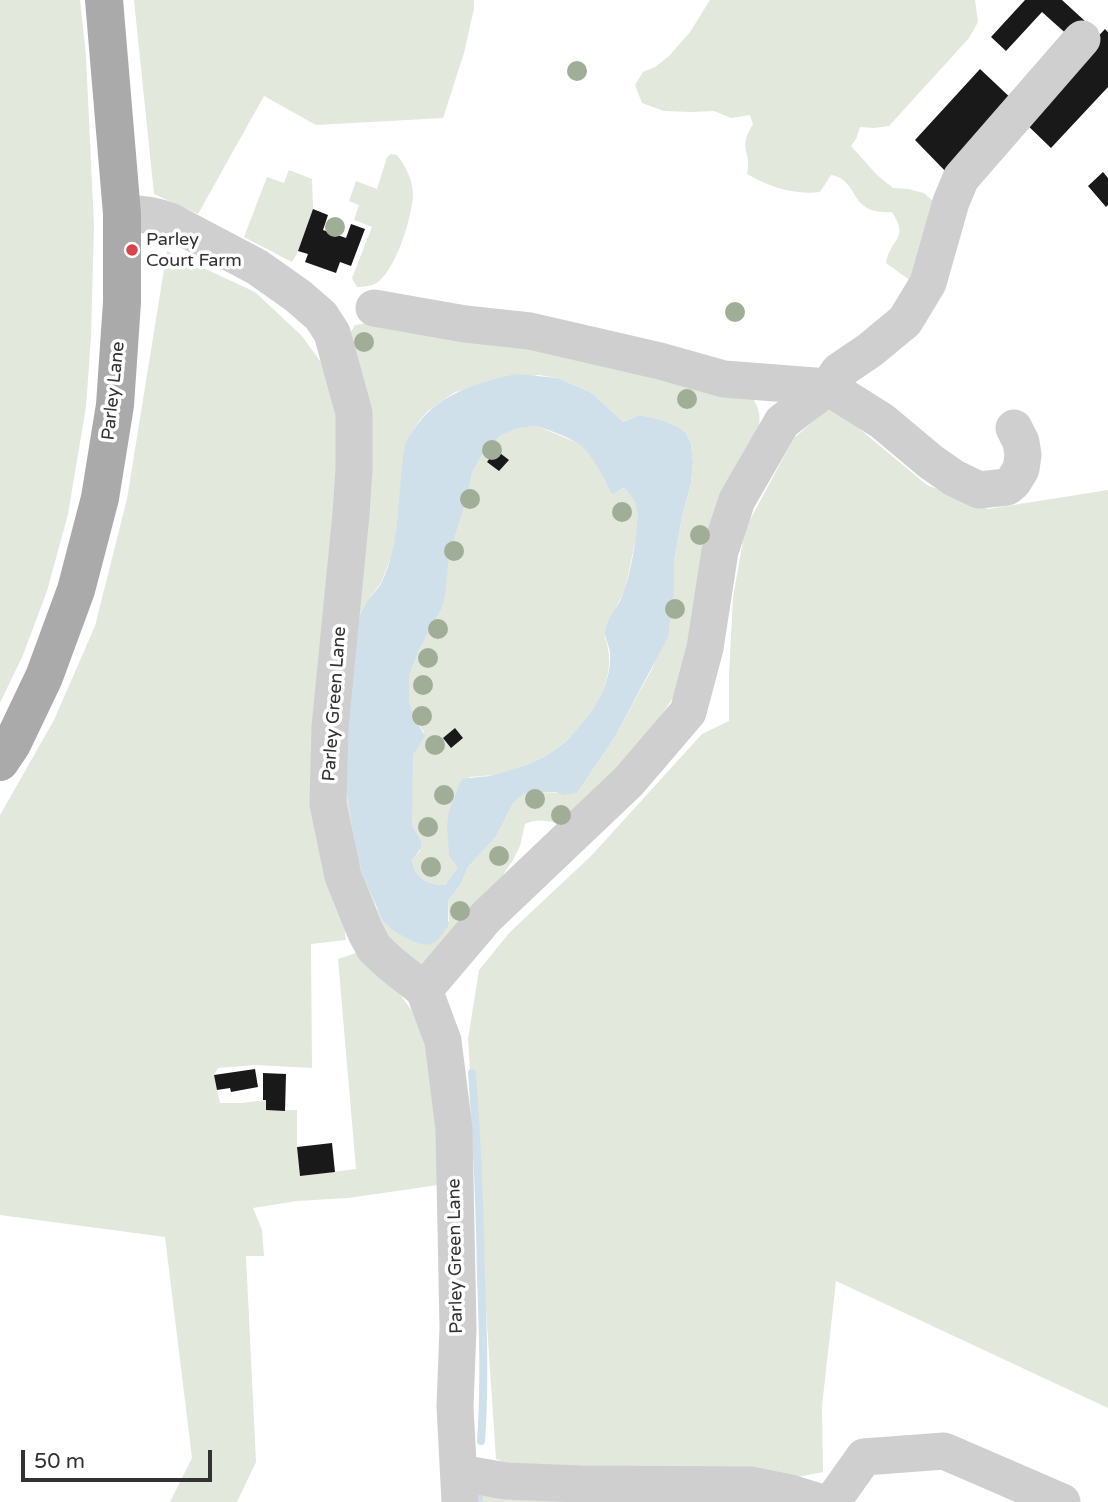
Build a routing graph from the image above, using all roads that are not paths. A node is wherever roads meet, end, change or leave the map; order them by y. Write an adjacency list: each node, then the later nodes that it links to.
1 (104, 0): 3 (main road, Parley Lane)
2 (1082, 39): 5 (street)
3 (122, 214): 7 (main road, Parley Lane); 8 (street, Parley Green Lane)
4 (374, 308): 5 (street)
5 (828, 387): 6 (street); 8 (street)
6 (1014, 428)
7 (0, 762)
8 (424, 990): 9 (street, Parley Green Lane)
9 (460, 1488): 10 (street)
10 (819, 1502)
11 (832, 1502): 12 (street)
12 (1062, 1502)

